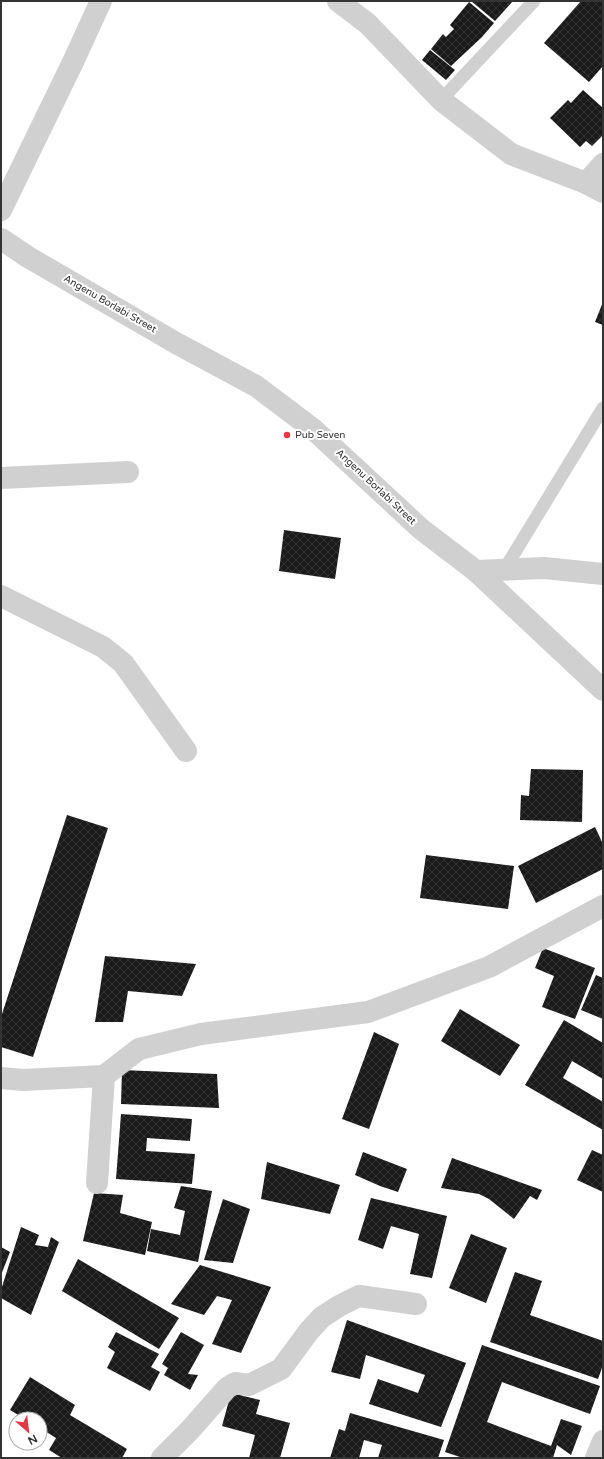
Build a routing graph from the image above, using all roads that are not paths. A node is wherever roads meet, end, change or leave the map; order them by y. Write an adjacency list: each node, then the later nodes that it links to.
1 (101, 1): 7 (street)
2 (338, 1): 4 (street)
3 (534, 1): 4 (lane)
4 (441, 100): 6 (street)
5 (603, 164): 6 (street)
6 (594, 188)
7 (1, 210)
8 (1, 239): 13 (street, Angenu Borlabi Street)
9 (603, 408): 12 (lane)
10 (128, 472): 11 (street)
11 (1, 478)
12 (504, 570): 13 (street); 14 (street)
13 (476, 571): 16 (street, Angenu Borlabi Street)
14 (603, 574)
15 (1, 596): 17 (street)
16 (603, 690)
17 (186, 751)
18 (603, 906): 19 (street)
19 (104, 1076): 20 (street); 21 (street)
20 (1, 1078)
21 (97, 1183)
22 (416, 1304): 24 (street)
23 (603, 1441): 25 (street)
24 (162, 1458)
25 (596, 1458)

